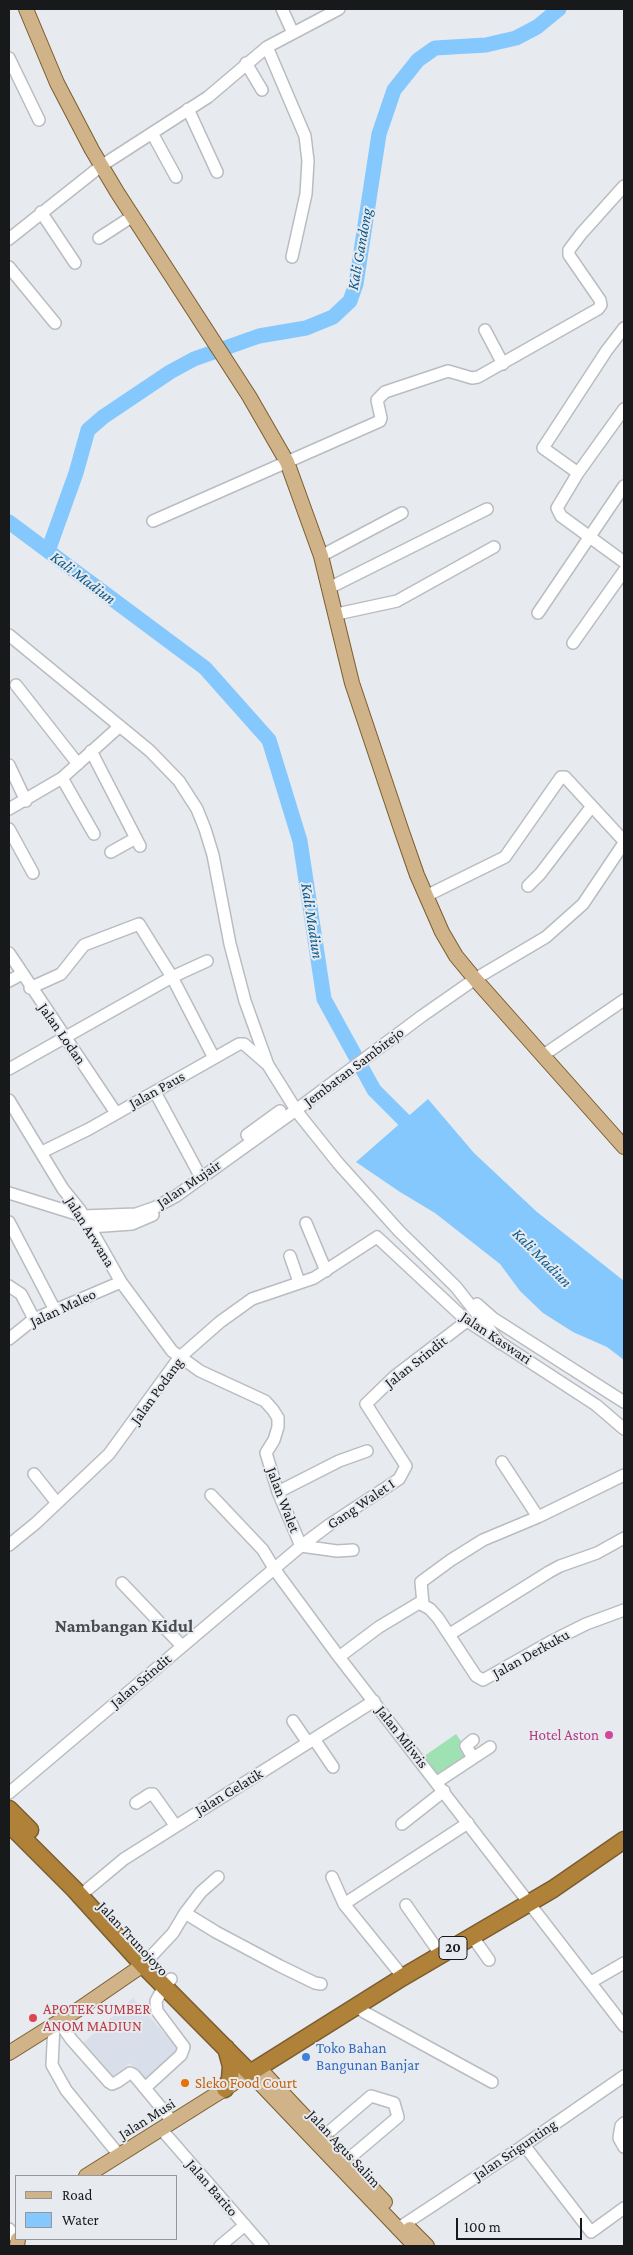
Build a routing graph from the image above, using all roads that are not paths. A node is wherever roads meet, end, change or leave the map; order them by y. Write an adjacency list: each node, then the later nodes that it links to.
1 (26, 9): 12 (main road)
2 (282, 9): 4 (street)
3 (339, 9): 4 (street)
4 (293, 33): 5 (street)
5 (266, 47): 7 (street); 20 (street)
6 (9, 58): 10 (street)
7 (246, 63): 8 (street); 9 (street)
8 (262, 90)
9 (188, 110): 11 (street); 13 (street)
10 (39, 120)
11 (152, 133): 12 (street); 14 (street)
12 (101, 166): 16 (street); 17 (main road)
13 (218, 172)
14 (176, 177)
15 (624, 186): 26 (street)
16 (41, 212): 19 (street); 21 (street)
17 (132, 216): 18 (street); 28 (main road)
18 (99, 238)
19 (9, 239)
20 (292, 257)
21 (75, 263)
22 (9, 267): 23 (street)
23 (55, 323)
24 (624, 328): 29 (street)
25 (485, 330): 26 (street)
26 (503, 364): 28 (street)
27 (624, 410): 29 (street)
28 (287, 462): 33 (street); 36 (main road)
29 (578, 473): 34 (street)
30 (624, 486): 34 (street)
31 (487, 509): 39 (street)
32 (402, 513): 36 (street)
33 (154, 521)
34 (591, 538): 37 (street); 41 (street)
35 (494, 547): 40 (street)
36 (321, 556): 39 (main road)
37 (624, 562)
38 (624, 571): 43 (street)
39 (329, 588): 40 (main road)
40 (336, 614): 59 (main road)
41 (538, 614)
42 (9, 635): 45 (street)
43 (573, 643)
44 (16, 685): 47 (street)
45 (120, 726): 46 (street); 71 (street)
46 (91, 751): 47 (street); 56 (street)
47 (78, 764): 49 (street)
48 (9, 765): 50 (street)
49 (62, 778): 50 (street); 54 (street)
50 (26, 800): 52 (street)
51 (592, 806): 55 (street); 58 (street); 59 (street)
52 (9, 809)
53 (9, 829): 57 (street)
54 (94, 834)
55 (624, 842): 64 (street, Jembatan Sambirejo)
56 (111, 852)
57 (33, 873)
58 (528, 886)
59 (426, 896): 64 (main road)
60 (9, 953): 62 (street, Jalan Lodan)
61 (207, 961): 63 (street)
62 (22, 974): 65 (street); 66 (street, Jalan Lodan)
63 (172, 977): 66 (street); 68 (street); 70 (street)
64 (475, 979): 69 (main road); 75 (street, Jembatan Sambirejo)
65 (9, 981)
66 (30, 988): 68 (street, Jalan Lodan)
67 (624, 1000): 69 (street)
68 (64, 1038): 72 (street); 77 (street, Jalan Lodan)
69 (542, 1056): 79 (main road)
70 (214, 1058): 71 (street, Jalan Paus); 73 (street, Jalan Paus)
71 (268, 1065): 75 (street)
72 (9, 1069)
73 (155, 1092): 77 (street, Jalan Paus); 81 (street)
74 (9, 1100): 80 (street, Jalan Arwana)
75 (297, 1109): 83 (street, Jalan Mujair); 93 (street)
76 (280, 1111): 81 (street)
77 (116, 1113): 80 (street, Jalan Paus)
78 (287, 1121): 86 (street)
79 (624, 1147)
80 (42, 1152): 83 (street, Jalan Arwana)
81 (198, 1172): 83 (street)
82 (9, 1194): 83 (street, Jalan Mujair)
83 (82, 1213): 86 (street, Jalan Arwana)
84 (9, 1222): 94 (street)
85 (306, 1223): 89 (street)
86 (90, 1226): 90 (street, Jalan Arwana)
87 (377, 1238): 89 (street, Jalan Podang); 96 (street, Jalan Kaswari)
88 (290, 1256): 91 (street)
89 (326, 1271): 91 (street, Jalan Podang)
90 (121, 1282): 94 (street, Jalan Maleo); 99 (street, Jalan Arwana)
91 (299, 1282): 99 (street, Jalan Podang)
92 (9, 1286): 95 (street)
93 (456, 1287): 98 (street); 100 (street)
94 (55, 1310): 95 (street, Jalan Maleo)
95 (34, 1319): 97 (street, Jalan Maleo)
96 (467, 1321): 98 (street, Jalan Kaswari); 101 (street, Jalan Srindit)
97 (9, 1339)
98 (500, 1343): 102 (street, Jalan Kaswari)
99 (179, 1358): 107 (street, Jalan Walet); 109 (street, Jalan Podang)
100 (624, 1402)
101 (372, 1413): 113 (street, Gang Walet I)
102 (624, 1429)
103 (367, 1451): 107 (street)
104 (502, 1462): 110 (street)
105 (34, 1474): 109 (street)
106 (624, 1475): 110 (street)
107 (278, 1492): 113 (street, Jalan Walet)
108 (211, 1495): 115 (street, Jalan Mliwis)
109 (56, 1503): 112 (street, Jalan Podang)
110 (538, 1517): 117 (street)
111 (624, 1538): 119 (street)
112 (9, 1545)
113 (301, 1546): 114 (street); 115 (street, Jalan Walet)
114 (353, 1550)
115 (275, 1570): 120 (street, Jalan Srindit); 121 (street, Jalan Mliwis)
116 (122, 1583): 120 (street)
117 (423, 1604): 119 (street, Jalan Derkuku); 121 (street)
118 (624, 1610): 119 (street, Jalan Derkuku)
119 (450, 1634)
120 (182, 1646): 130 (street, Jalan Srindit)
121 (339, 1656): 122 (street, Jalan Mliwis)
122 (374, 1701): 125 (street, Jalan Gelatik); 129 (street, Jalan Mliwis)
123 (293, 1721): 125 (street)
124 (473, 1740): 127 (street)
125 (311, 1741): 128 (street); 136 (street, Jalan Gelatik)
126 (490, 1747): 127 (street)
127 (473, 1758): 129 (street)
128 (333, 1767)
129 (440, 1786): 133 (street, Jalan Mliwis); 135 (street)
130 (9, 1793)
131 (136, 1804): 136 (street)
132 (9, 1809): 140 (highway, Jalan Trunojoyo)
133 (468, 1823): 141 (street, Jalan Mliwis); 142 (street)
134 (9, 1824): 148 (highway, Jalan Trunojoyo)
135 (402, 1824)
136 (175, 1825): 140 (street, Jalan Gelatik)
137 (624, 1840): 141 (highway, 20)
138 (218, 1877): 144 (street)
139 (332, 1878): 142 (street)
140 (88, 1889): 148 (highway, Jalan Trunojoyo)
141 (529, 1903): 145 (highway, 20); 152 (street, Jalan Mliwis)
142 (344, 1904): 150 (street)
143 (406, 1905): 146 (street)
144 (185, 1913): 148 (street); 153 (street)
145 (472, 1936): 146 (highway, 20); 147 (street)
146 (441, 1955): 150 (highway, 20)
147 (489, 1960)
148 (147, 1961): 151 (highway, Jalan Trunojoyo); 155 (main road)
149 (624, 1963): 152 (street)
150 (403, 1977): 154 (highway, 20)
151 (168, 1982): 157 (highway, Jalan Trunojoyo); 159 (highway, Jalan Trunojoyo); 162 (street)
152 (591, 1982): 156 (street, Jalan Mliwis)
153 (321, 1984)
154 (358, 2006): 159 (highway, 20); 161 (street)
155 (57, 2024): 158 (main road); 162 (street, Jalan Barito); 169 (street)
156 (624, 2026)
157 (226, 2048): 159 (highway, Jalan Trunojoyo); 163 (highway)
158 (9, 2052)
159 (254, 2070): 163 (main road, Jalan Musi); 166 (main road); 172 (main road, Jalan Agus Salim)
160 (624, 2076): 167 (street, Jalan Srigunting)
161 (492, 2082)
162 (146, 2087): 165 (street, Jalan Barito)
163 (225, 2090): 165 (main road, Jalan Musi)
164 (624, 2123): 168 (street)
165 (167, 2126): 169 (main road, Jalan Musi); 174 (street, Jalan Barito)
166 (323, 2137): 170 (main road); 170 (street)
167 (522, 2147): 173 (street); 175 (street, Jalan Srigunting)
168 (624, 2147)
169 (120, 2155): 171 (main road, Jalan Musi)
170 (346, 2161): 172 (main road)
171 (88, 2175)
172 (367, 2191): 175 (main road)
173 (624, 2208)
174 (245, 2226): 176 (street); 177 (street, Jalan Barito)
175 (401, 2226): 178 (main road); 179 (main road)
176 (220, 2246)
177 (263, 2246)
178 (414, 2246)
179 (427, 2246)

